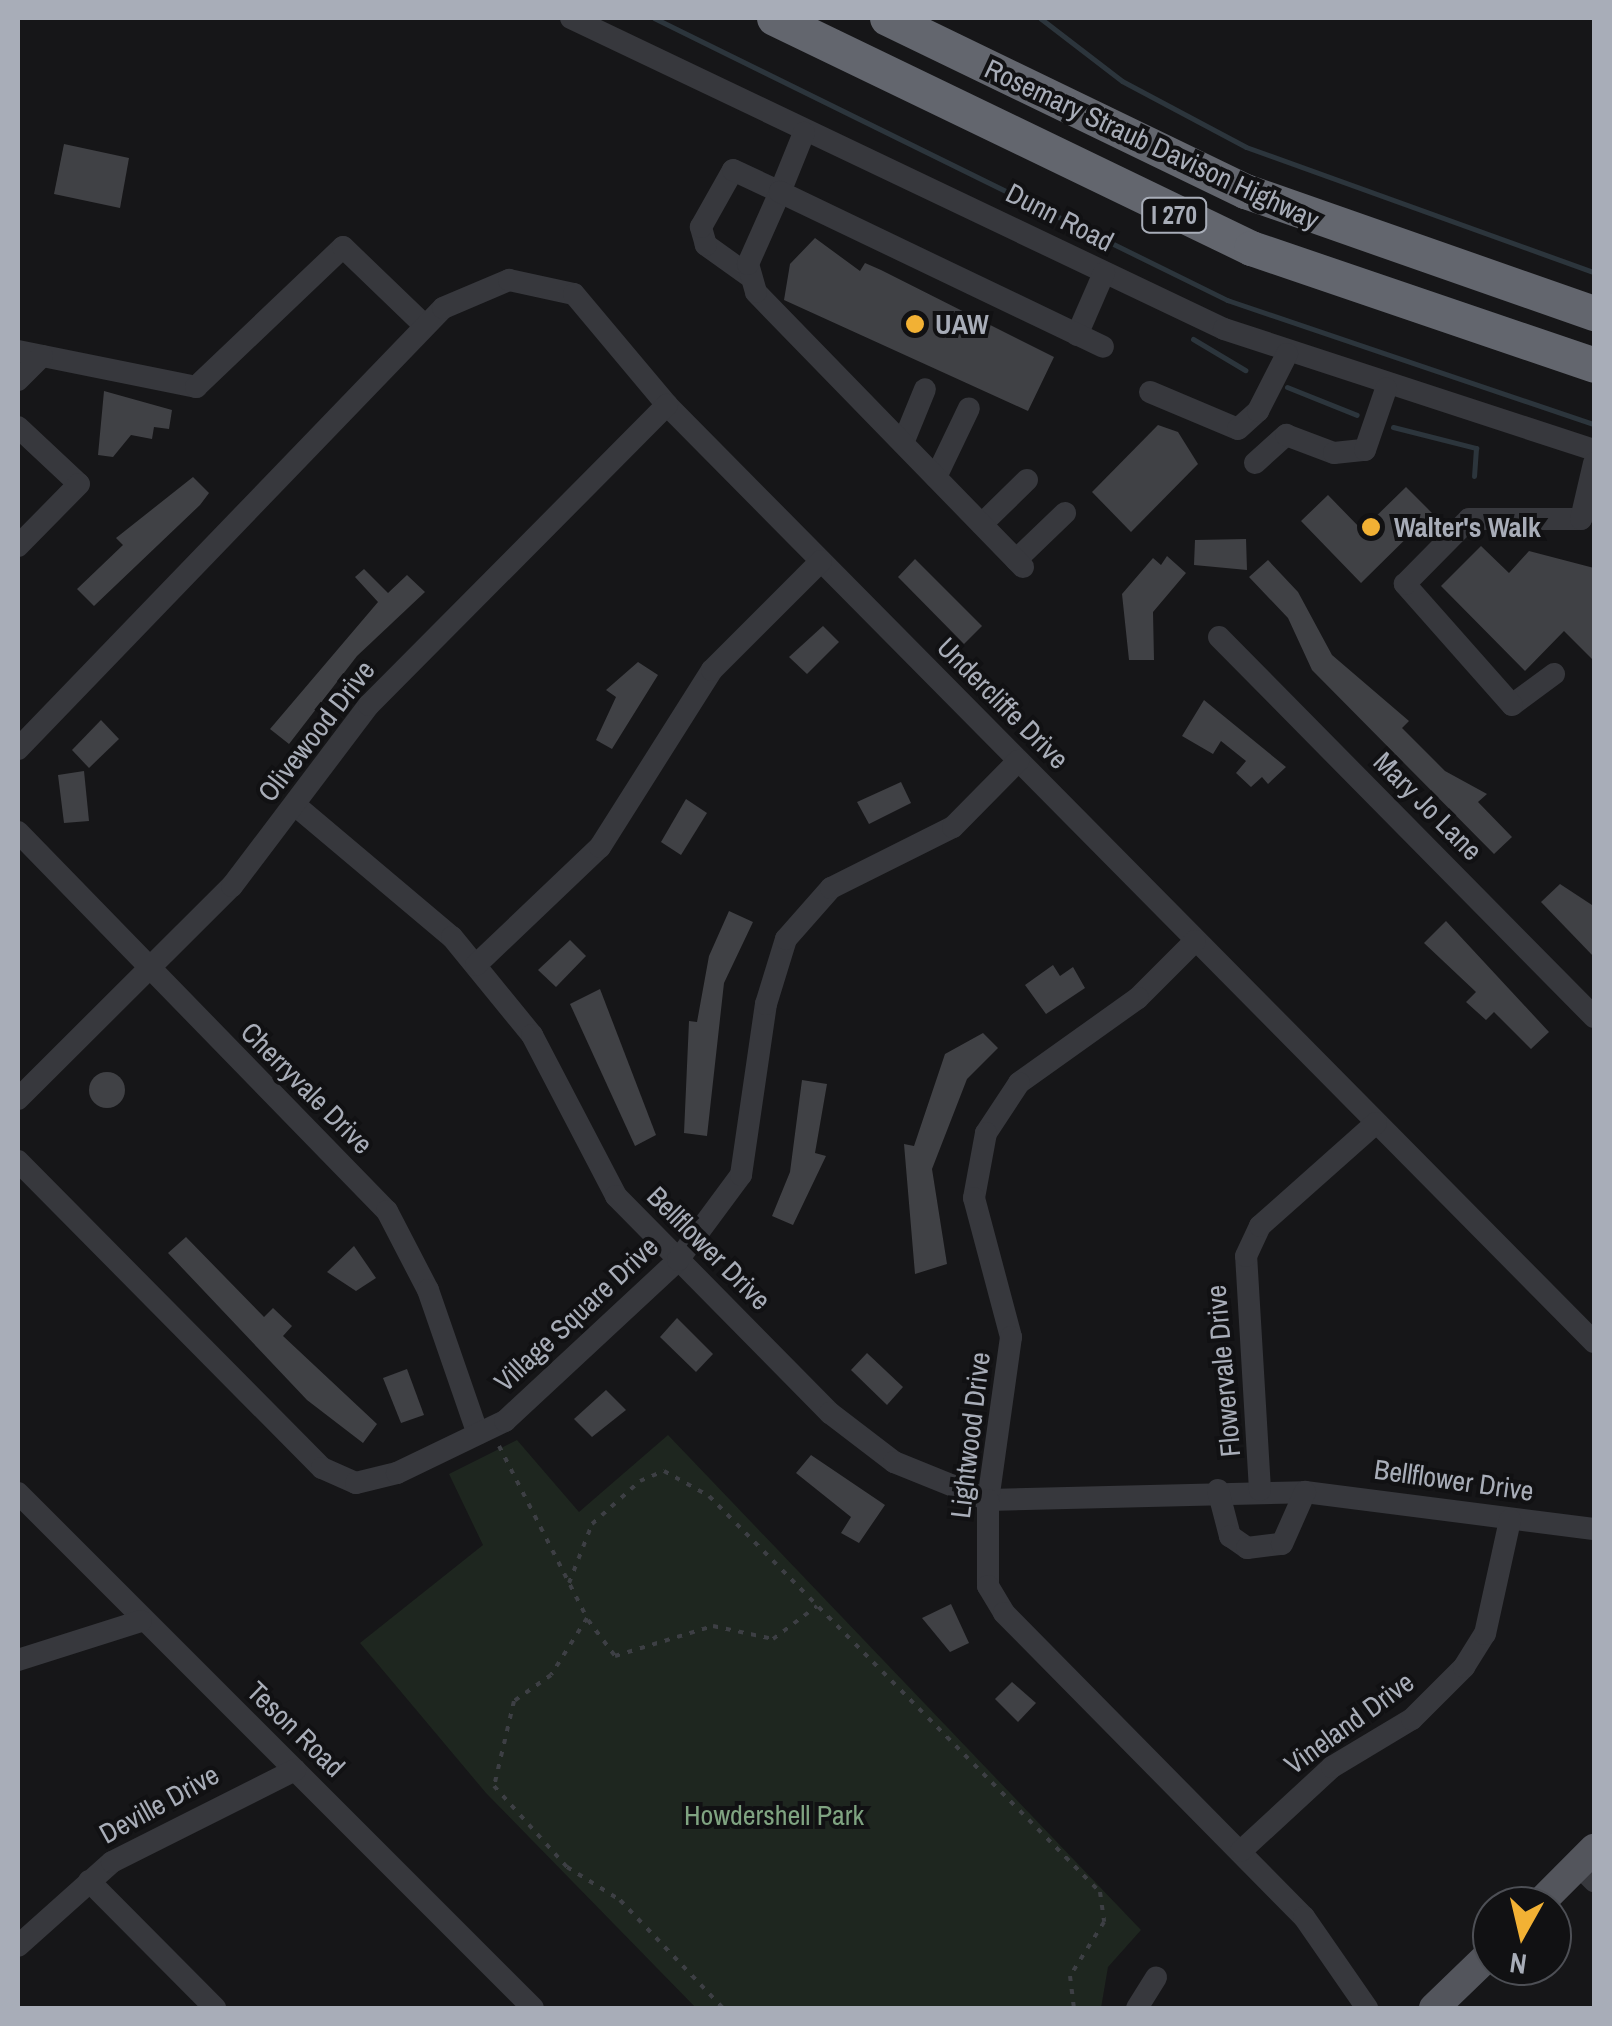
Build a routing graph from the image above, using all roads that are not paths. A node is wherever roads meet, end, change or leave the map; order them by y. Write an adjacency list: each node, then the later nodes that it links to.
1 (570, 18): 4 (street, Dunn Road)
2 (774, 18): 15 (highway, Rosemary Straub Davison Highway / I 270)
3 (887, 18): 8 (highway, Rosemary Straub Davison Highway / I 270)
4 (804, 133): 5 (street); 6 (street, Dunn Road)
5 (780, 192): 7 (street); 7 (street); 10 (street)
6 (1104, 273): 10 (street); 13 (street, Dunn Road)
7 (748, 275): 23 (street)
8 (1594, 313)
9 (423, 324): 14 (street); 20 (street, Undercliffe Drive); 36 (street)
10 (1078, 335): 11 (street)
11 (1103, 347)
12 (18, 351): 14 (street)
13 (1287, 354): 18 (street, Dunn Road); 19 (street)
14 (42, 356): 16 (street)
15 (1594, 365)
16 (18, 380)
17 (925, 389): 23 (street)
18 (1386, 389): 24 (street, Dunn Road); 25 (street)
19 (1150, 392)
20 (667, 405): 33 (street, Undercliffe Drive); 38 (street, Olivewood Drive)
21 (969, 408): 27 (street)
22 (18, 427): 32 (street)
23 (902, 442): 27 (street)
24 (1594, 450)
25 (1256, 463)
26 (1594, 463): 31 (street)
27 (936, 477): 30 (street)
28 (1028, 480): 30 (street)
29 (1066, 513): 30 (street)
30 (982, 524)
31 (1588, 524): 35 (street)
32 (18, 546)
33 (821, 561): 37 (street, Undercliffe Drive); 41 (street)
34 (1219, 637): 43 (street, Mary Jo Lane)
35 (1554, 674)
36 (18, 749)
37 (1018, 761): 40 (street, Undercliffe Drive); 47 (street, Village Square Drive)
38 (295, 805): 41 (street, Bellflower Drive); 42 (street, Olivewood Drive)
39 (18, 832): 42 (street, Cherryvale Drive)
40 (1195, 942): 45 (street, Undercliffe Drive); 54 (street, Lightwood Drive)
41 (476, 965): 47 (street, Bellflower Drive)
42 (145, 969): 44 (street, Olivewood Drive); 49 (street, Cherryvale Drive)
43 (1594, 1017)
44 (18, 1098)
45 (1376, 1123): 48 (street, Undercliffe Drive); 51 (street, Flowervale Drive)
46 (18, 1161): 49 (street, Village Square Drive)
47 (678, 1260): 49 (street, Village Square Drive); 54 (street, Bellflower Drive)
48 (1594, 1342)
49 (484, 1431)
50 (1218, 1490): 51 (street, Bellflower Drive); 52 (street); 54 (street, Bellflower Drive)
51 (1260, 1490): 52 (street, Bellflower Drive)
52 (1305, 1492): 55 (street, Bellflower Drive)
53 (18, 1493): 57 (street, Teson Road)
54 (988, 1500): 60 (street, Lightwood Drive)
55 (1510, 1520): 56 (street, Bellflower Drive); 60 (street, Vineland Drive)
56 (1594, 1530)
57 (140, 1621): 58 (street); 59 (street, Teson Road)
58 (18, 1660)
59 (295, 1770): 62 (street, Deville Drive); 68 (street, Teson Road)
60 (1241, 1851): 70 (street, Lightwood Drive)
61 (1589, 1865): 63 (main road)
62 (89, 1882): 64 (street, Deville Drive); 67 (street)
63 (1562, 1886)
64 (18, 1946)
65 (1472, 1971): 71 (main road)
66 (1156, 1977): 69 (street)
67 (215, 2008)
68 (533, 2008)
69 (1137, 2008)
70 (1367, 2008)
71 (1434, 2008)

